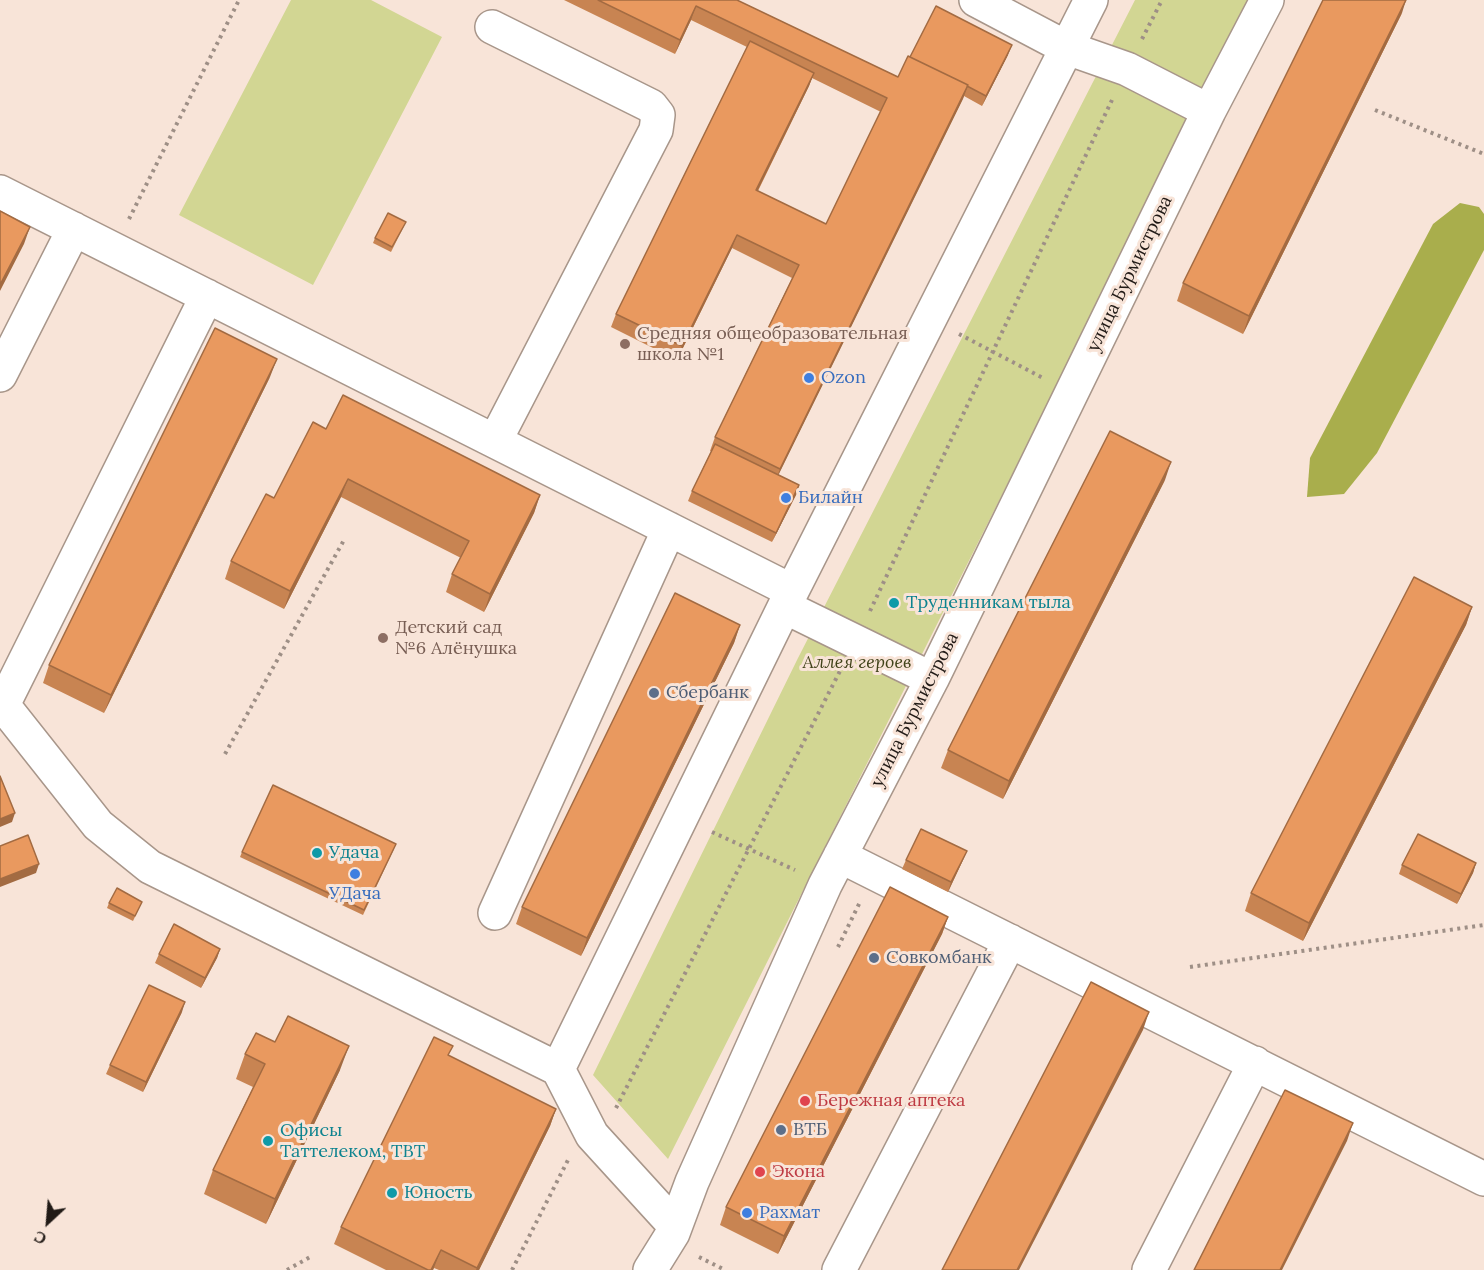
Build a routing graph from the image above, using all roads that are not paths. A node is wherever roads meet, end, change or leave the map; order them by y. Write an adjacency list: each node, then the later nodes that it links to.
1 (976, 0): 5 (street)
2 (1091, 0): 5 (street)
3 (1267, 0): 6 (street, улица Бурмистрова)
4 (492, 27): 11 (street)
5 (1067, 48): 6 (street); 13 (street)
6 (1209, 111): 14 (street, улица Бурмистрова)
7 (0, 192): 8 (street)
8 (74, 229): 9 (street); 10 (street)
9 (207, 296): 11 (street); 15 (street)
10 (0, 375)
11 (495, 441): 12 (street)
12 (669, 528): 13 (street); 17 (street)
13 (788, 599): 14 (street); 20 (street)
14 (932, 679): 16 (street, улица Бурмистрова)
15 (2, 704): 20 (street)
16 (840, 856): 18 (street); 22 (street, улица Бурмистрова)
17 (495, 913)
18 (1010, 941): 19 (street); 25 (street)
19 (1255, 1064): 21 (street); 26 (street)
20 (558, 1069): 22 (street)
21 (1484, 1179)
22 (674, 1230): 23 (street, улица Бурмистрова); 24 (street)
23 (650, 1270)
24 (678, 1270)
25 (839, 1270)
26 (1149, 1270)

